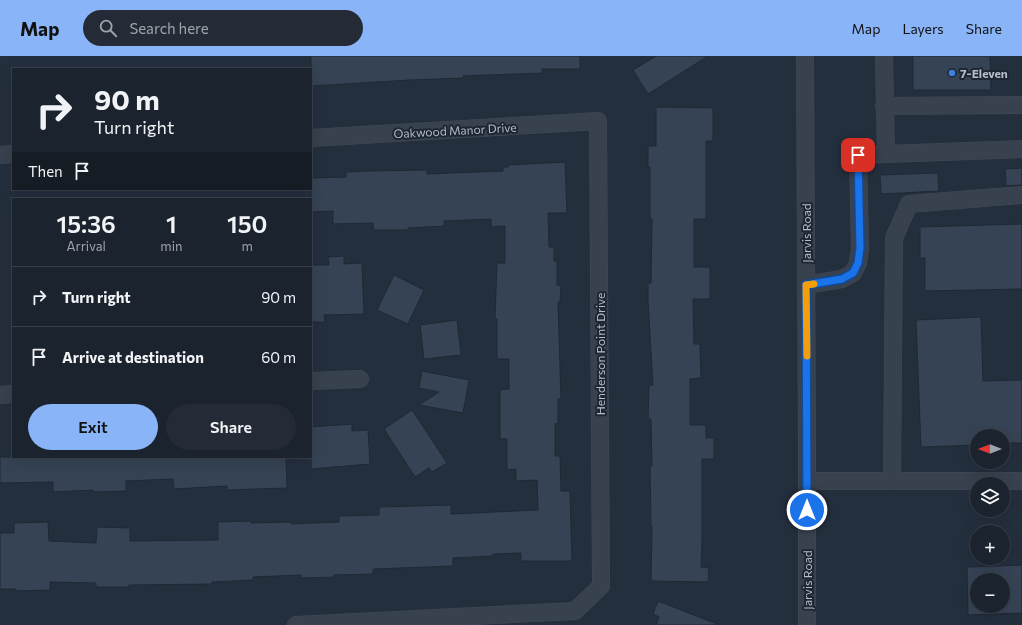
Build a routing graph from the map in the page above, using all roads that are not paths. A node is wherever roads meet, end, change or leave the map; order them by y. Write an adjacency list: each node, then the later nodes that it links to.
1 (805, 56): 12 (street, Jarvis Road)
2 (884, 56): 4 (street)
3 (1022, 105): 4 (street)
4 (884, 106): 9 (street)
5 (598, 122): 6 (street, Oakwood Manor Drive); 20 (street, Henderson Point Drive)
6 (312, 138)
7 (1022, 149): 9 (street)
8 (12, 154): 10 (street)
9 (886, 154): 12 (street)
10 (0, 155)
11 (1022, 195): 18 (street)
12 (806, 285): 17 (street, Jarvis Road)
13 (360, 379): 14 (street)
14 (312, 381)
15 (12, 394): 16 (street)
16 (0, 395)
17 (807, 481): 18 (street); 21 (street, Jarvis Road)
18 (892, 481): 19 (street)
19 (1022, 481)
20 (296, 625)
21 (807, 625)

